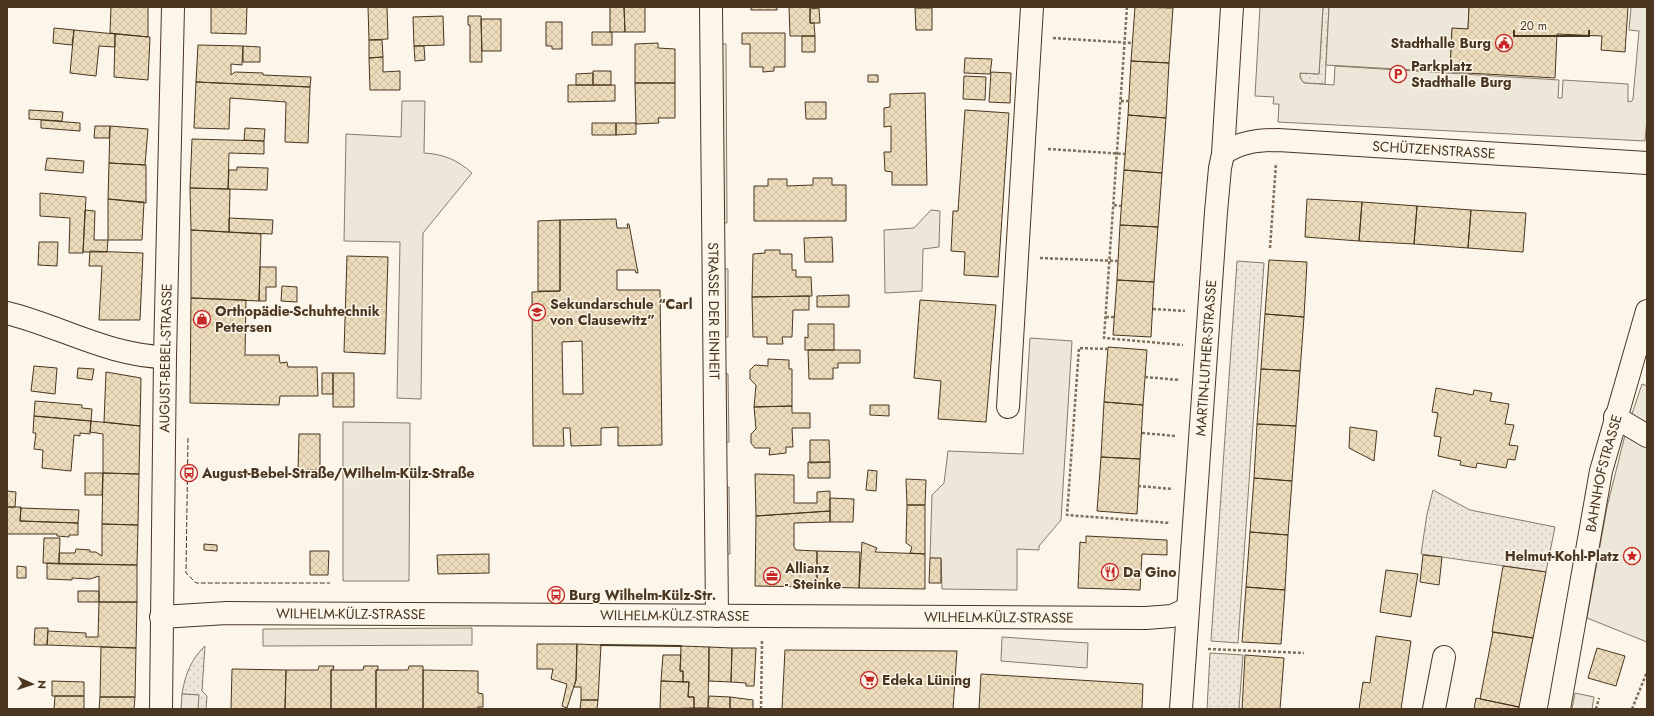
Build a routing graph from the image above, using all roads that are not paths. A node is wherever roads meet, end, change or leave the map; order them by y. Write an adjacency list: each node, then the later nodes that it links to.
1 (173, 7): 9 (street, AUGUST-BEBEL-STRASSE)
2 (711, 7): 14 (street, STRASSE DER EINHEIT)
3 (1032, 7): 10 (street)
4 (1232, 7): 5 (street, MARTIN-LUTHER-STRASSE)
5 (1223, 154): 6 (street, SCHÜTZENSTRASSE); 13 (street, MARTIN-LUTHER-STRASSE)
6 (1647, 163)
7 (1647, 311): 11 (street, BAHNHOFSTRASSE)
8 (7, 313): 9 (street)
9 (165, 357): 15 (street, AUGUST-BEBEL-STRASSE)
10 (1008, 407)
11 (1615, 417): 12 (street); 20 (street, BAHNHOFSTRASSE)
12 (1647, 436)
13 (1187, 609): 14 (street, WILHELM-KÜLZ-STRASSE); 18 (street, MARTIN-LUTHER-STRASSE)
14 (717, 616): 15 (street, WILHELM-KÜLZ-STRASSE)
15 (161, 617): 17 (street, AUGUST-BEBEL-STRASSE)
16 (1444, 657): 19 (street)
17 (161, 709)
18 (1181, 709)
19 (1434, 709)
20 (1558, 709)

